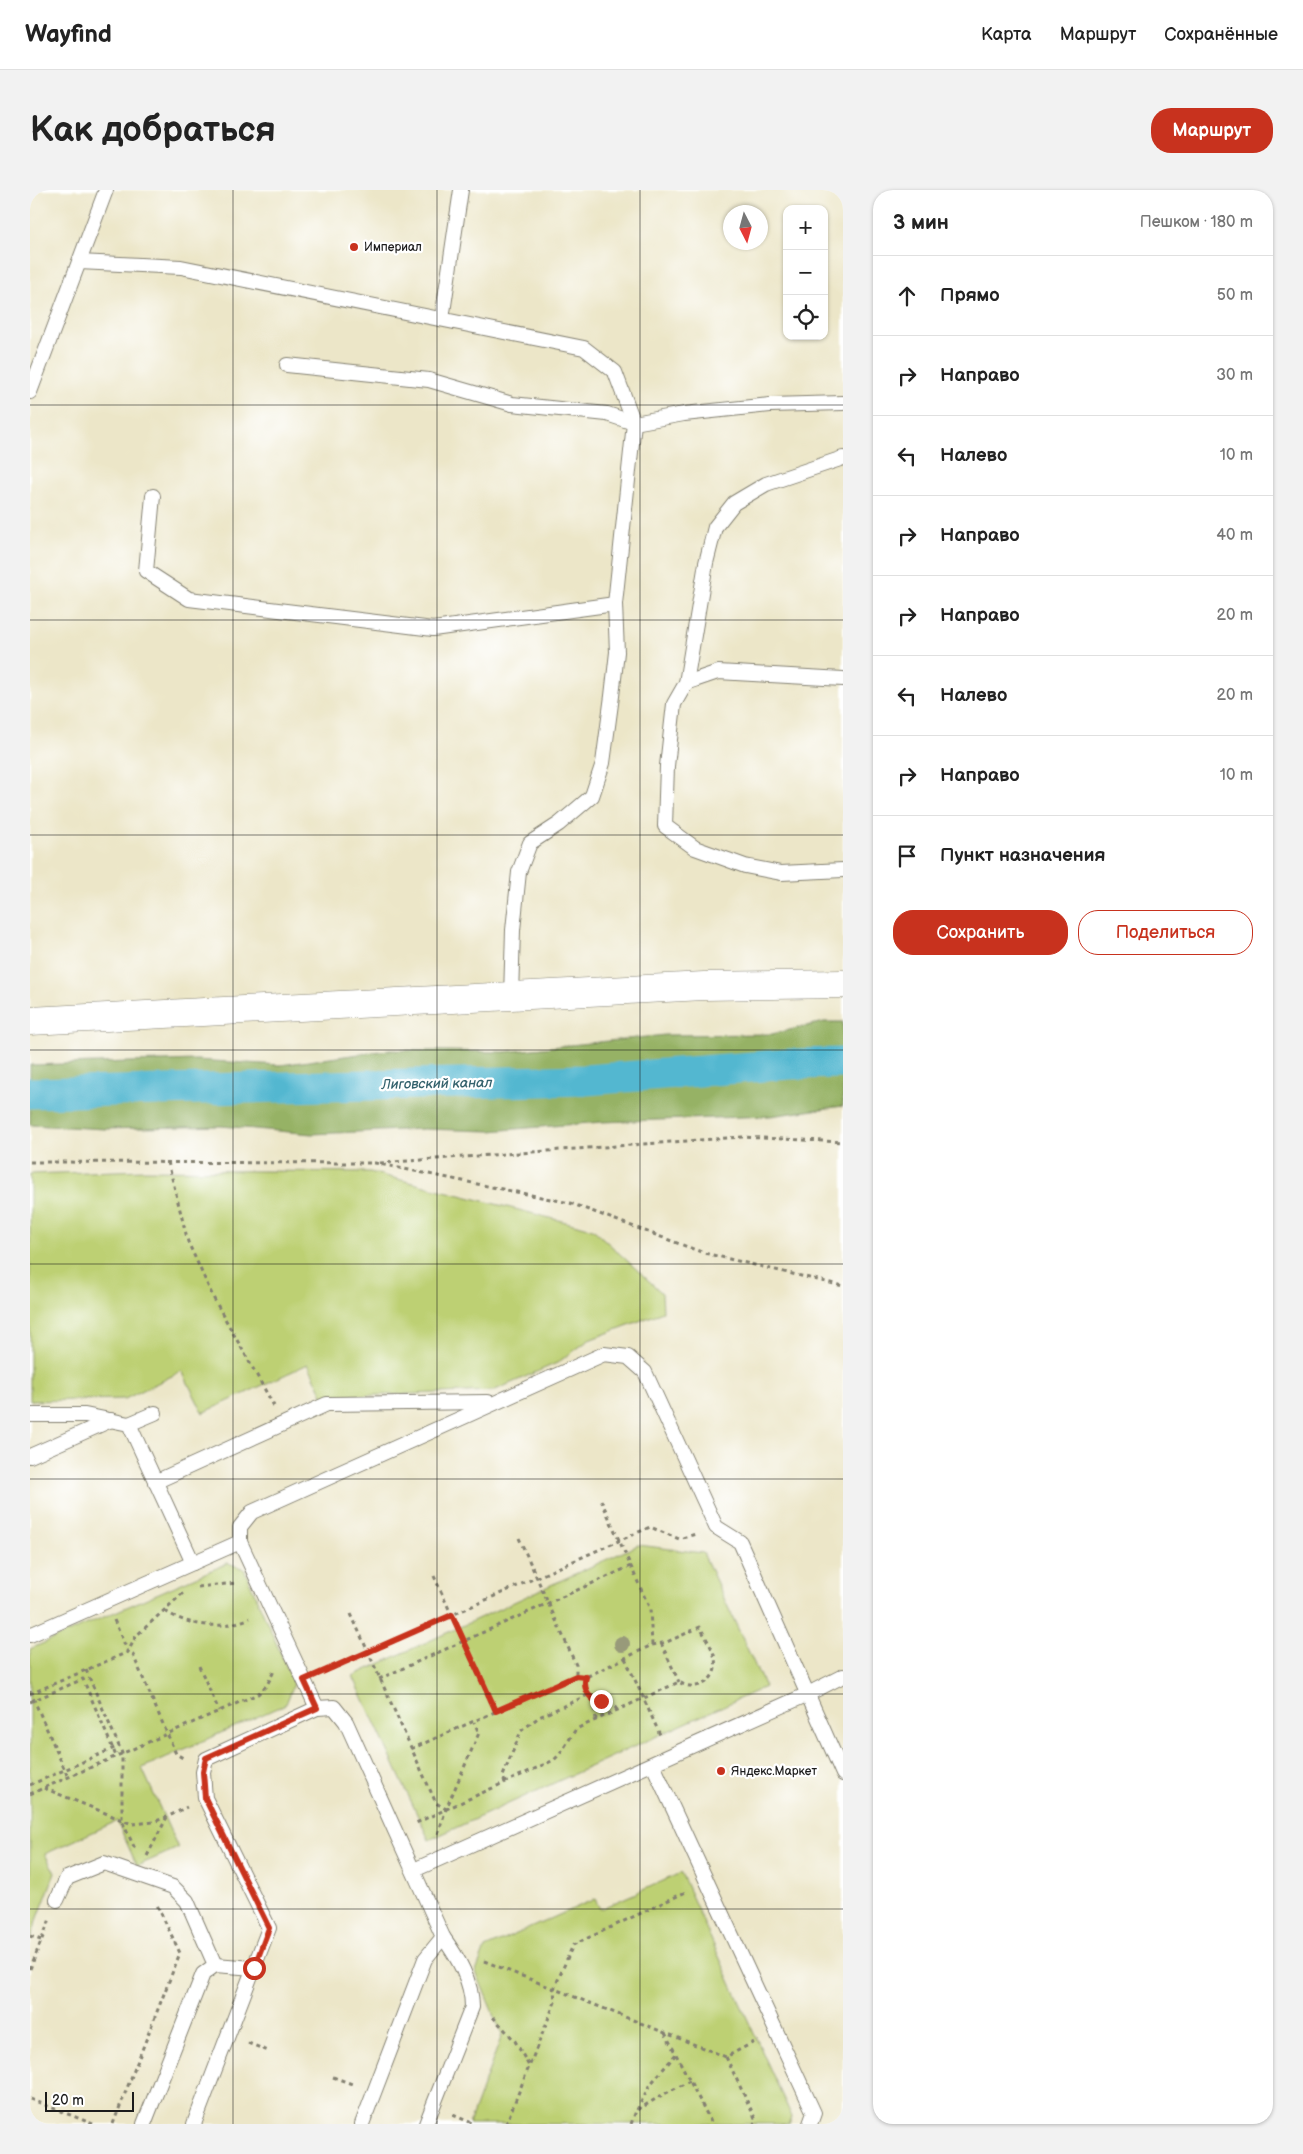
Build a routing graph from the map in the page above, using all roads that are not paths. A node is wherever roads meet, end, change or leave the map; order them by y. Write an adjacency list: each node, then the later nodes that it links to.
1 (106, 190): 3 (lane)
2 (461, 190): 4 (lane)
3 (79, 262): 4 (lane); 6 (lane)
4 (442, 319): 8 (lane)
5 (287, 365): 8 (lane)
6 (30, 392)
7 (843, 403): 8 (lane)
8 (634, 423): 11 (lane)
9 (843, 458): 13 (lane)
10 (152, 496): 11 (lane)
11 (615, 604): 16 (lane)
12 (843, 679): 13 (lane)
13 (686, 683): 14 (lane)
14 (843, 870)
15 (843, 984): 16 (street)
16 (511, 996): 17 (street)
17 (30, 1021)
18 (494, 1402): 24 (lane); 25 (lane); 29 (lane)
19 (155, 1413): 22 (lane)
20 (30, 1415): 21 (lane)
21 (111, 1420): 22 (lane); 23 (lane)
22 (129, 1424): 24 (lane)
23 (30, 1456)
24 (155, 1482): 26 (lane)
25 (240, 1542): 26 (lane); 30 (lane)
26 (193, 1563): 27 (lane)
27 (30, 1635)
28 (843, 1676): 29 (lane)
29 (806, 1696): 31 (lane); 32 (lane)
30 (317, 1708): 33 (lane); 37 (lane)
31 (653, 1764): 33 (lane); 42 (lane)
32 (843, 1774)
33 (414, 1870): 35 (lane)
34 (57, 1900): 36 (lane)
35 (444, 1937): 40 (lane); 41 (lane)
36 (216, 1965): 37 (lane); 38 (lane)
37 (254, 1968): 39 (lane)
38 (144, 2124)
39 (194, 2124)
40 (362, 2124)
41 (426, 2124)
42 (810, 2124)

